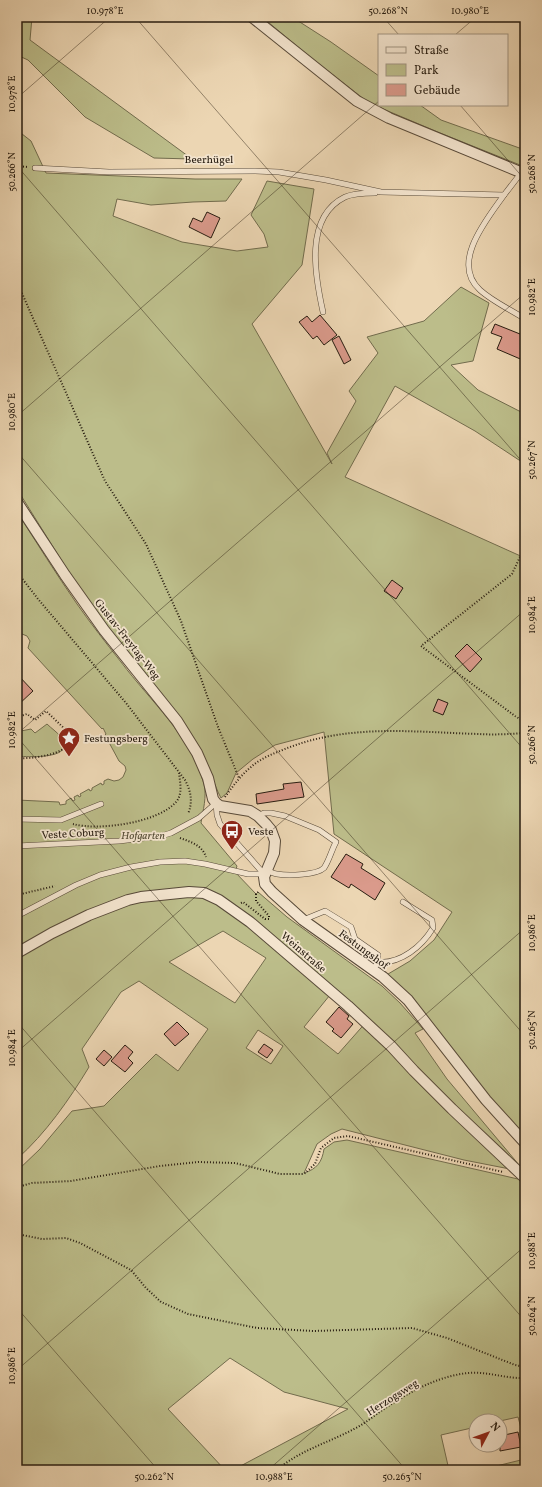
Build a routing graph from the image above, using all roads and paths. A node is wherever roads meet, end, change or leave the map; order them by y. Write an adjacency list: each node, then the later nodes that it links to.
1 (252, 17): 3 (street)
2 (35, 168): 4 (lane, Beerhügel)
3 (523, 173): 5 (lane)
4 (381, 192): 5 (lane, Beerhügel); 7 (lane, Beerhügel)
5 (504, 195): 8 (lane)
6 (17, 282): 17 (path)
7 (323, 312)
8 (525, 319)
9 (17, 502): 18 (street, Gustav-Freytag-Weg)
10 (525, 546): 13 (path)
11 (17, 572): 16 (path)
12 (17, 717): 15 (path)
13 (525, 722)
14 (525, 733): 17 (path)
15 (17, 758)
16 (178, 771): 22 (path); 23 (path)
17 (239, 778): 18 (path)
18 (214, 799): 20 (street); 23 (lane, Veste Coburg); 27 (lane)
19 (101, 804): 22 (lane)
20 (258, 816): 27 (street); 27 (lane)
21 (17, 819): 22 (lane)
22 (61, 820)
23 (183, 826): 24 (lane, Veste Coburg)
24 (171, 834): 25 (lane, Veste Coburg); 26 (path)
25 (17, 846)
26 (205, 864): 27 (lane); 33 (lane)
27 (265, 872): 34 (street, Festungshof)
28 (57, 885): 30 (path)
29 (258, 892): 32 (path)
30 (17, 895)
31 (403, 902): 36 (lane)
32 (240, 907)
33 (17, 916)
34 (304, 920): 36 (street, Festungshof); 36 (lane)
35 (17, 953): 38 (street, Weinstraße)
36 (376, 966): 37 (street, Festungshof)
37 (525, 1143)
38 (524, 1177): 39 (path)
39 (17, 1187)
40 (17, 1234): 41 (path)
41 (525, 1367)
42 (525, 1378): 43 (path, Herzogsweg)
43 (276, 1470)

